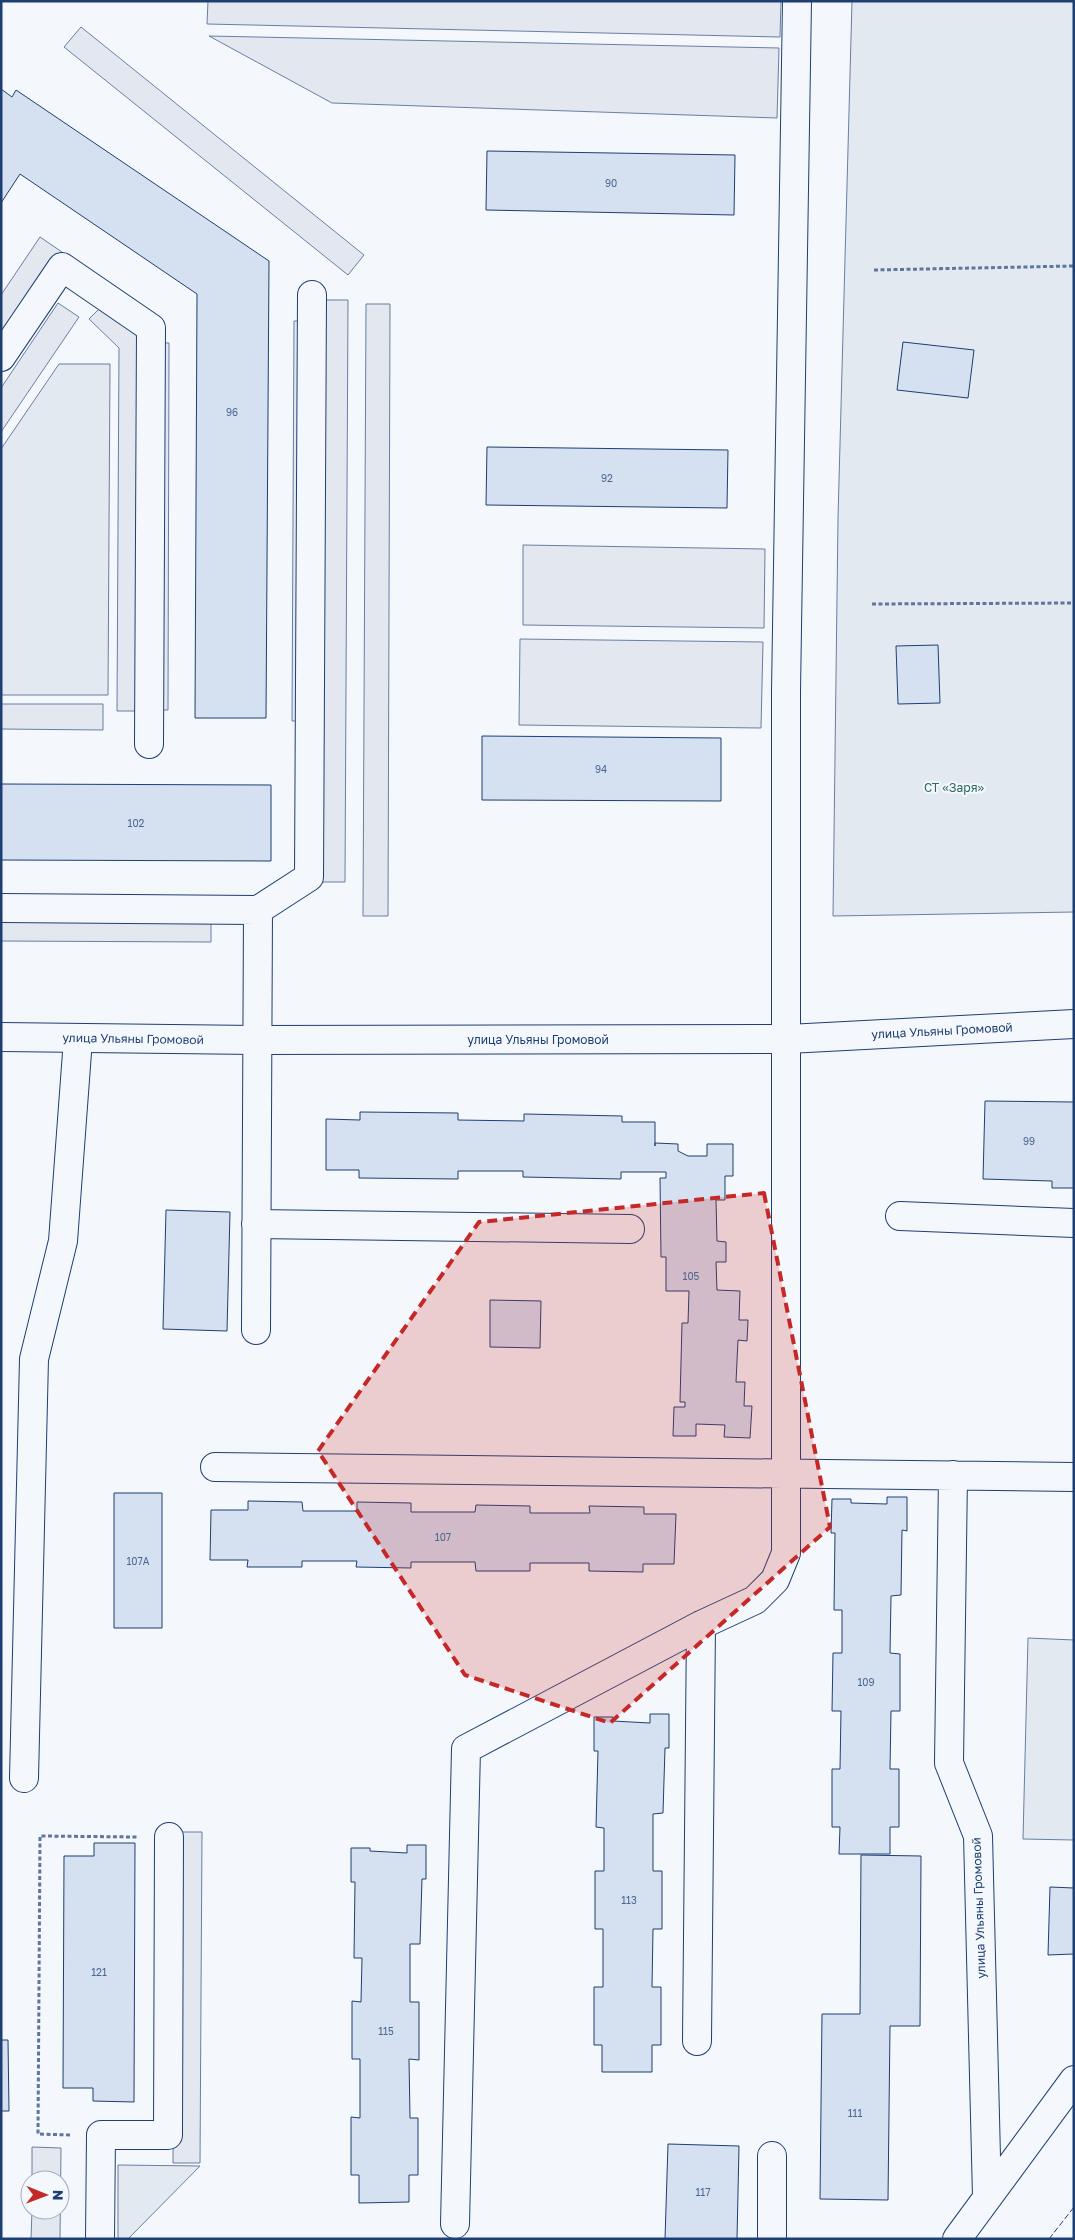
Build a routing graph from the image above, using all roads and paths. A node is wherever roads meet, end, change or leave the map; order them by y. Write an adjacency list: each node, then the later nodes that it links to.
1 (797, 1): 14 (street)
2 (1074, 266): 3 (path)
3 (874, 270)
4 (312, 295): 10 (street)
5 (1, 357): 8 (street)
6 (1074, 603): 7 (path)
7 (872, 604)
8 (149, 744)
9 (1, 908): 10 (street)
10 (258, 910): 15 (street)
11 (1074, 1024): 14 (street, улица Ульяны Громовой)
12 (1, 1037): 13 (street, улица Ульяны Громовой)
13 (78, 1039): 15 (street, улица Ульяны Громовой); 26 (street)
14 (788, 1039): 15 (street, улица Ульяны Громовой); 22 (street)
15 (257, 1040): 18 (street)
16 (900, 1216): 17 (street)
17 (1074, 1223)
18 (256, 1224): 19 (street); 20 (street)
19 (630, 1230)
20 (256, 1330)
21 (215, 1467): 22 (street)
22 (787, 1474): 23 (street); 25 (street)
23 (953, 1475): 24 (street); 32 (street, улица Ульяны Громовой)
24 (1074, 1477)
25 (701, 1625): 28 (street); 33 (street)
26 (24, 1778)
27 (169, 1837): 30 (street); 30 (path)
28 (697, 2041)
29 (1074, 2080): 32 (street)
30 (101, 2135): 34 (street)
31 (772, 2156): 35 (street)
32 (986, 2197): 36 (street)
33 (455, 2224)
34 (100, 2239)
35 (772, 2239)
36 (957, 2239)

